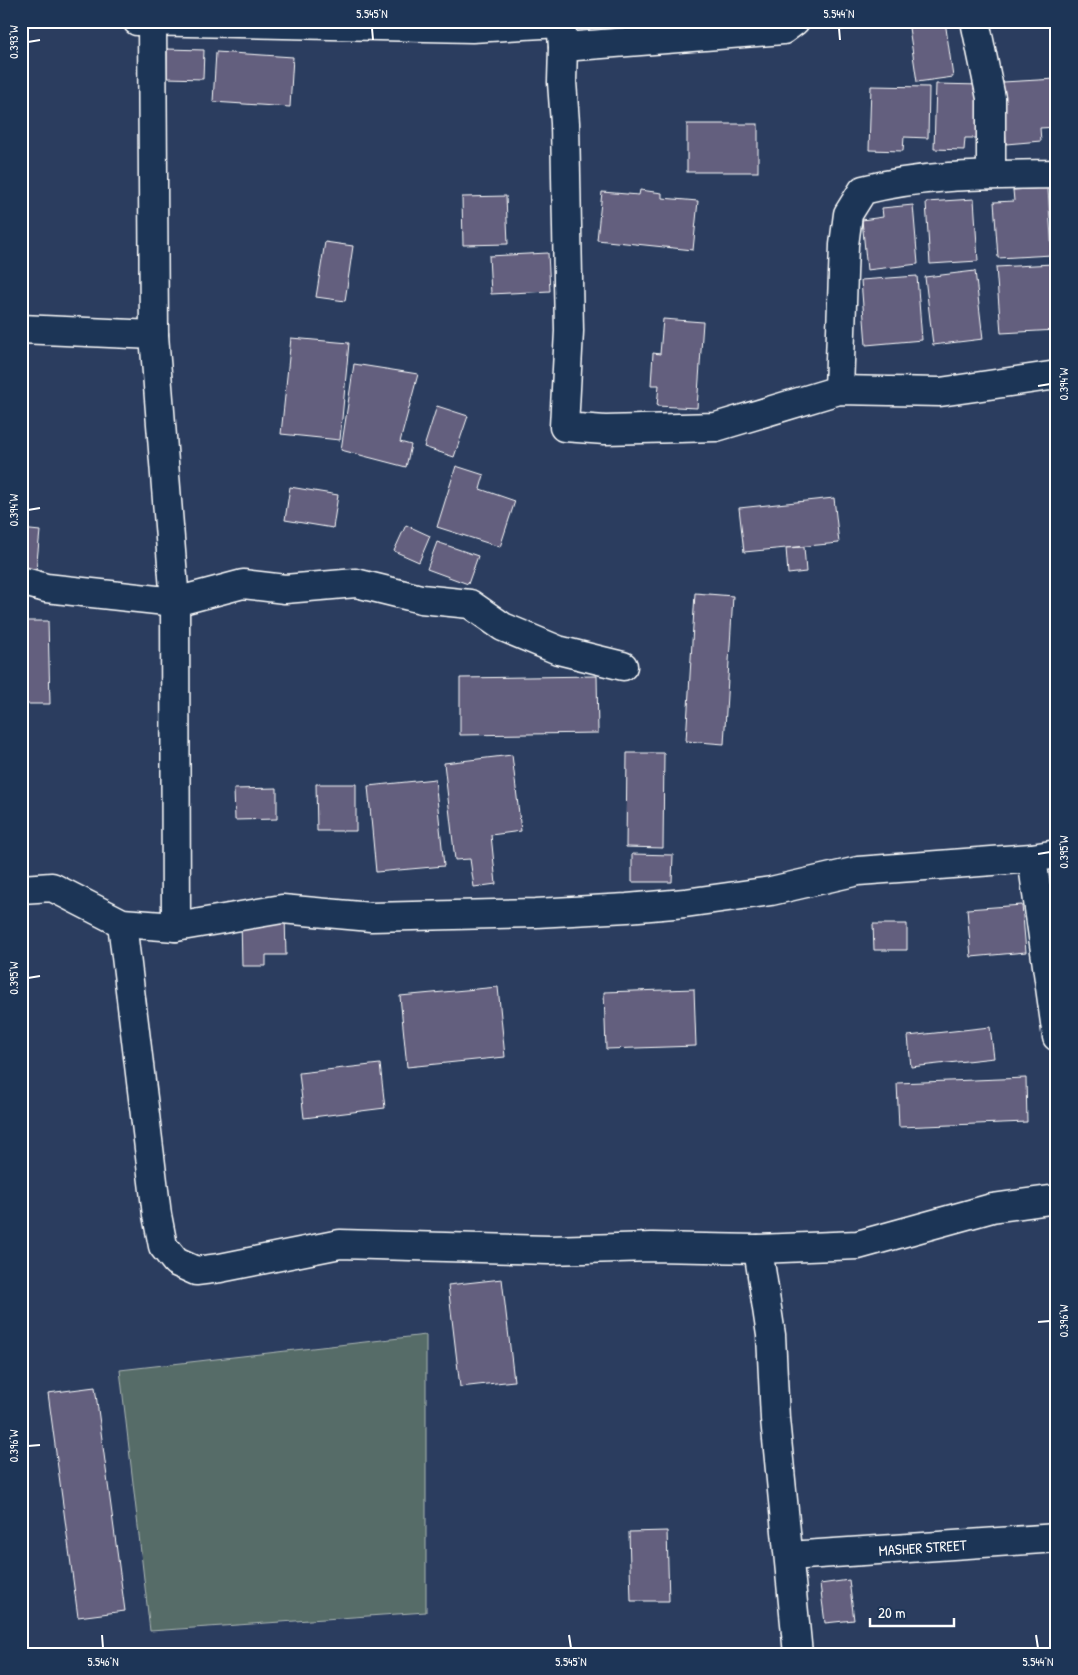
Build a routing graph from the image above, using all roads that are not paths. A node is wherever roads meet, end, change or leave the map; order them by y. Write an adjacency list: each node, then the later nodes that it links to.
1 (795, 21): 4 (street)
2 (975, 21): 6 (street)
3 (147, 22): 4 (street); 8 (street)
4 (562, 30): 10 (street)
5 (1057, 174): 6 (street)
6 (991, 175): 10 (street)
7 (21, 328): 8 (street)
8 (154, 335): 12 (street)
9 (1057, 375): 10 (street)
10 (839, 390)
11 (21, 581): 12 (street)
12 (175, 602): 13 (street); 17 (street)
13 (623, 666)
14 (1044, 856): 17 (street); 18 (street)
15 (21, 888): 16 (street)
16 (122, 923): 17 (street); 20 (street)
17 (176, 926)
18 (1057, 1037)
19 (1057, 1199): 20 (street)
20 (758, 1249): 22 (street)
21 (1057, 1538): 22 (street, MASHER STREET)
22 (789, 1556): 23 (street)
23 (798, 1654)

